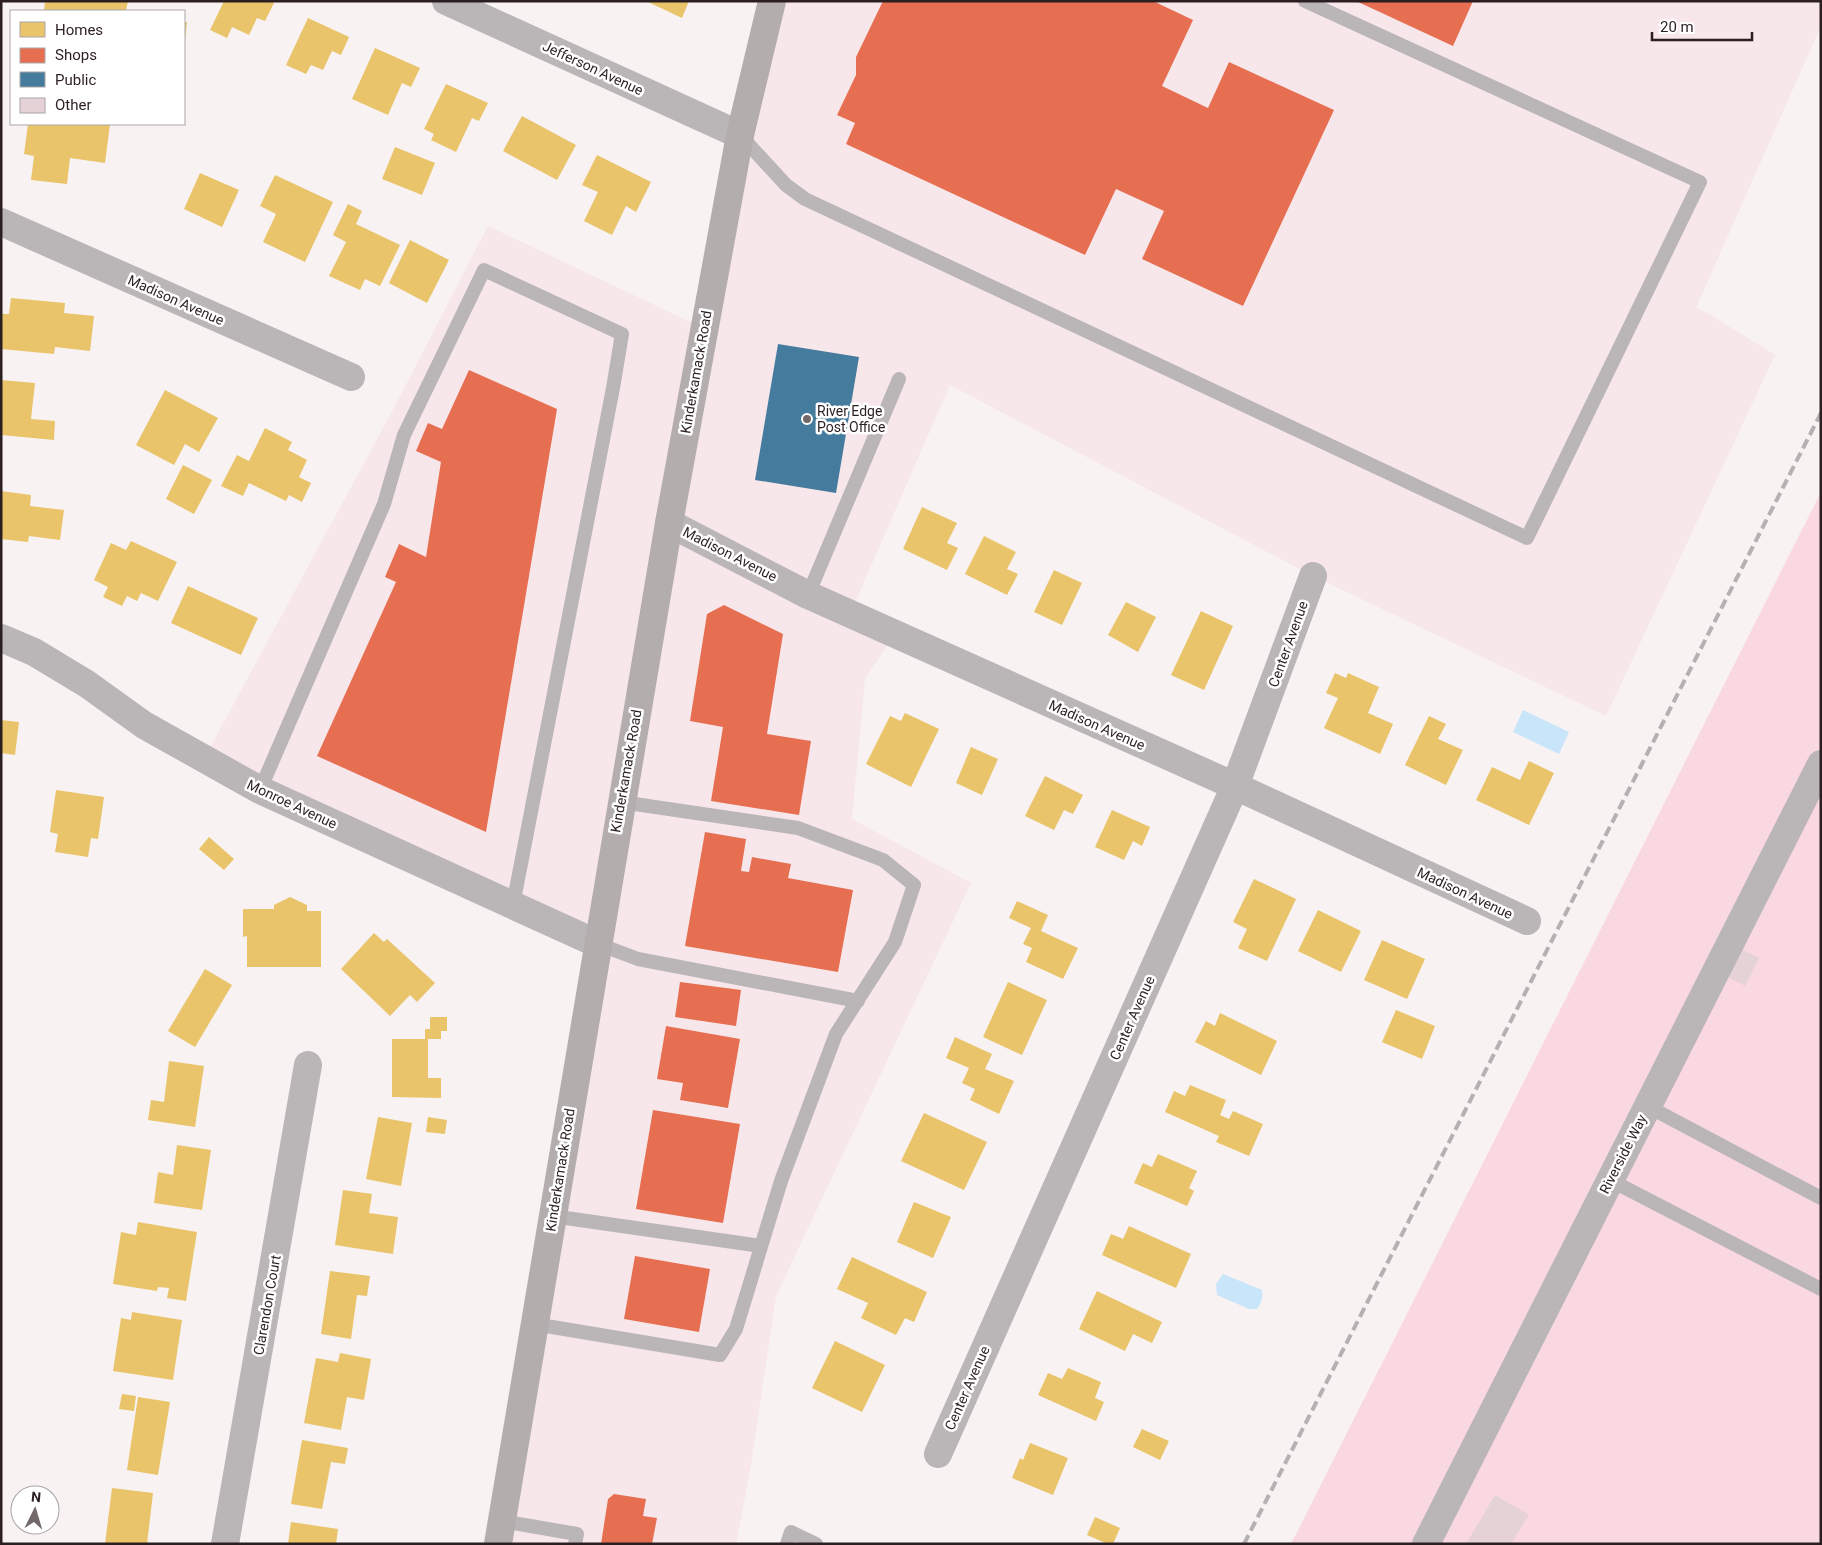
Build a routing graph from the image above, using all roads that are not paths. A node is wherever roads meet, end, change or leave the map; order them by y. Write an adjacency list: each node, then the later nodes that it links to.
1 (446, 1): 4 (street, Jefferson Avenue)
2 (772, 1): 4 (main road, Kinderkamack Road)
3 (1305, 1): 4 (lane)
4 (740, 135): 8 (main road, Kinderkamack Road)
5 (1, 222): 6 (street, Madison Avenue)
6 (351, 377)
7 (899, 379): 10 (lane)
8 (669, 523): 10 (street, Madison Avenue); 15 (main road, Kinderkamack Road)
9 (1313, 576): 13 (street, Center Avenue)
10 (808, 595): 13 (street, Madison Avenue)
11 (1, 638): 14 (street, Monroe Avenue)
12 (1821, 764): 21 (street, Riverside Way)
13 (1235, 786): 17 (street, Madison Avenue); 28 (street, Center Avenue)
14 (260, 790): 16 (street, Monroe Avenue); 16 (lane)
15 (621, 802): 18 (main road, Kinderkamack Road); 19 (lane)
16 (513, 905): 18 (street, Monroe Avenue)
17 (1527, 921)
18 (598, 944): 19 (lane); 24 (main road, Kinderkamack Road)
19 (858, 1001): 25 (lane)
20 (308, 1066): 30 (street, Clarendon Court)
21 (1647, 1106): 22 (street, Riverside Way); 23 (lane)
22 (1610, 1180): 26 (lane); 34 (street, Riverside Way)
23 (1821, 1198)
24 (552, 1216): 25 (lane); 27 (main road, Kinderkamack Road)
25 (761, 1246): 27 (lane)
26 (1821, 1289)
27 (534, 1324): 29 (main road, Kinderkamack Road)
28 (938, 1454)
29 (500, 1532): 31 (lane)
30 (225, 1544)
31 (575, 1544)
32 (787, 1544): 33 (lane)
33 (816, 1544)
34 (1426, 1544)

